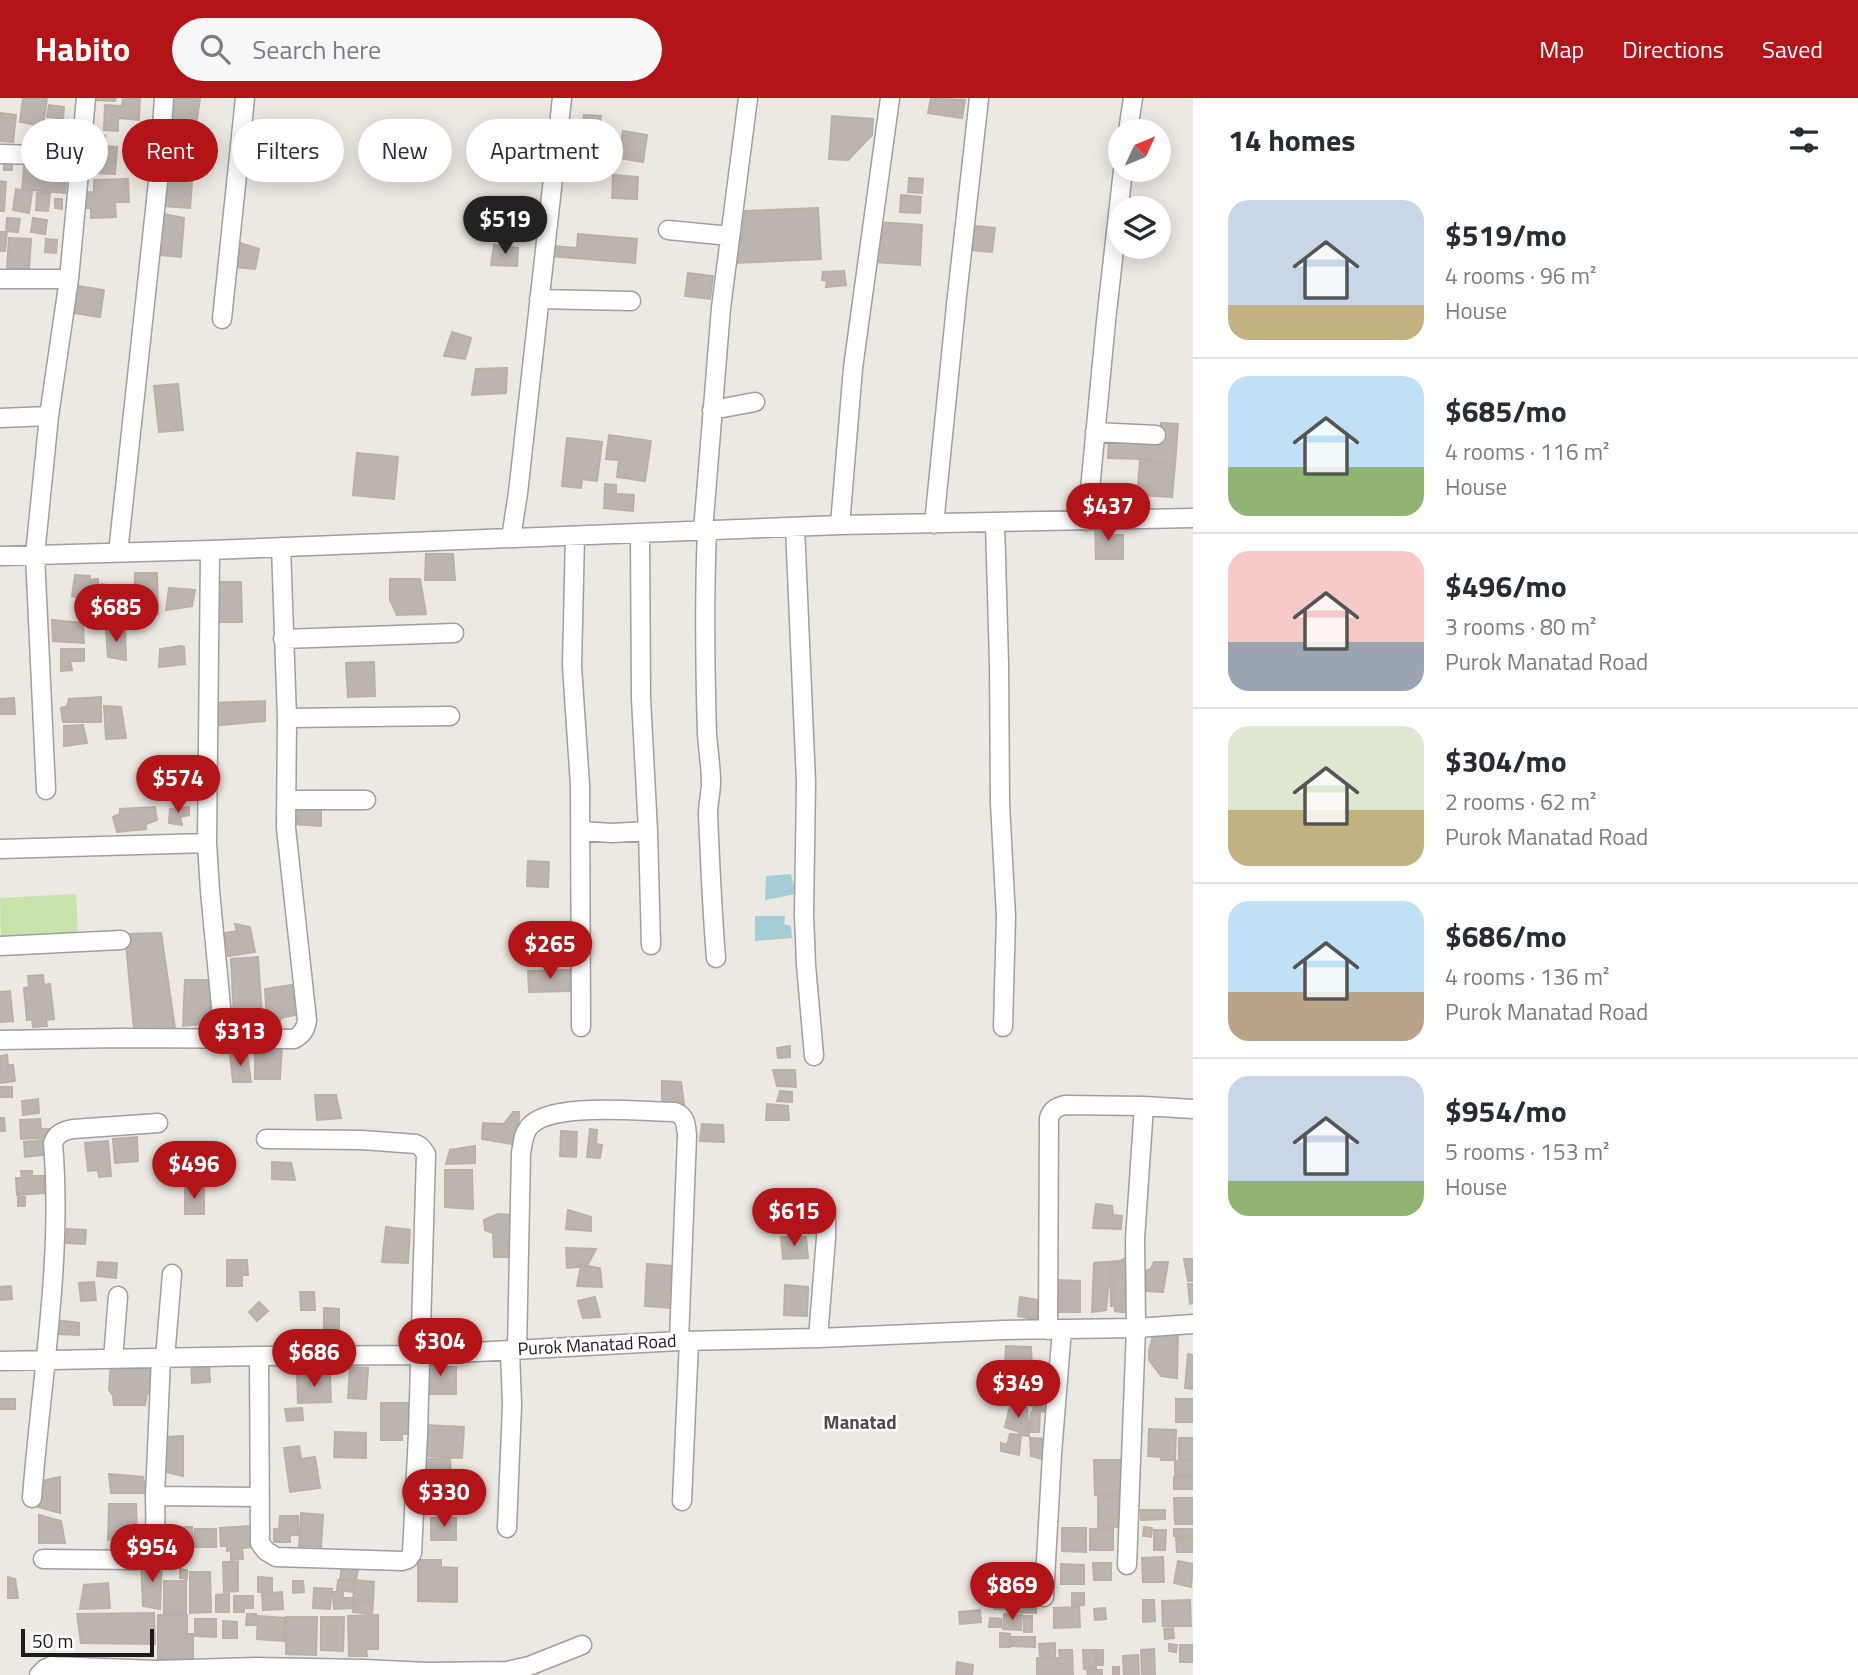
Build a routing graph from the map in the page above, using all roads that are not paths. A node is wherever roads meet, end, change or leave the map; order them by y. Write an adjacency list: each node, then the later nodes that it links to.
1 (86, 98): 9 (street)
2 (164, 98): 40 (street)
3 (245, 98): 21 (street)
4 (562, 98): 19 (street)
5 (748, 98): 16 (street)
6 (890, 98): 32 (street)
7 (979, 98): 31 (street)
8 (1133, 98): 10 (street)
9 (84, 119)
10 (1130, 119)
11 (0, 154): 12 (street)
12 (21, 155)
13 (78, 182): 18 (street)
14 (1122, 182): 26 (street)
15 (668, 230): 16 (street)
16 (730, 236): 23 (street)
17 (0, 279): 18 (street)
18 (69, 279): 24 (street)
19 (539, 299): 20 (street); 37 (street)
20 (631, 301)
21 (222, 319)
22 (755, 402): 23 (street)
23 (712, 410): 34 (street)
24 (49, 416): 25 (street); 41 (street)
25 (0, 418)
26 (1095, 432): 27 (street); 29 (street)
27 (1156, 435)
28 (1193, 518): 29 (street)
29 (1087, 521): 30 (street)
30 (995, 523): 31 (street); 59 (street)
31 (934, 524): 32 (street)
32 (840, 525): 33 (street)
33 (795, 527): 34 (street); 62 (street)
34 (705, 531): 35 (street); 57 (street)
35 (640, 534): 36 (street); 51 (street)
36 (575, 536): 37 (street); 50 (street)
37 (511, 538): 38 (street)
38 (281, 547): 39 (street); 44 (street)
39 (209, 550): 40 (street); 52 (street)
40 (118, 553): 41 (street)
41 (35, 555): 42 (street); 47 (street)
42 (0, 556)
43 (454, 633): 44 (street)
44 (283, 639): 46 (street)
45 (450, 716): 46 (street)
46 (287, 718): 48 (street)
47 (46, 790)
48 (287, 800): 49 (street); 60 (street)
49 (366, 800)
50 (581, 831): 51 (street); 58 (street)
51 (648, 831): 55 (street)
52 (207, 843): 53 (street); 60 (street)
53 (0, 849)
54 (121, 940): 56 (street)
55 (651, 945)
56 (0, 946)
57 (716, 958)
58 (581, 1027)
59 (1003, 1027)
60 (224, 1038): 61 (street)
61 (0, 1040)
62 (814, 1056)
63 (1144, 1106): 64 (street); 71 (street); 72 (street)
64 (1193, 1109)
65 (158, 1123): 81 (street)
66 (267, 1139): 76 (street)
67 (826, 1214): 73 (street)
68 (172, 1274): 78 (street)
69 (118, 1296): 79 (street)
70 (1193, 1324): 71 (street, Purok Manatad Road)
71 (1136, 1328): 72 (street, Purok Manatad Road); 88 (street)
72 (1055, 1329): 73 (street, Purok Manatad Road); 89 (street)
73 (818, 1338): 74 (street, Purok Manatad Road)
74 (684, 1341): 75 (street, Purok Manatad Road); 75 (street); 85 (street)
75 (514, 1350): 76 (street, Purok Manatad Road); 86 (street)
76 (420, 1355): 77 (street, Purok Manatad Road); 83 (street)
77 (259, 1356): 78 (street, Purok Manatad Road); 83 (street)
78 (163, 1358): 79 (street, Purok Manatad Road); 82 (street)
79 (113, 1359): 81 (street, Purok Manatad Road)
80 (0, 1361): 81 (street, Purok Manatad Road)
81 (46, 1361): 84 (street)
82 (155, 1496): 83 (street); 87 (street)
83 (260, 1497)
84 (32, 1498)
85 (682, 1501)
86 (506, 1528)
87 (43, 1559)
88 (1127, 1565)
89 (1044, 1597)
90 (582, 1645): 92 (street)
91 (256, 1671): 92 (street); 93 (street)
92 (363, 1672)
93 (157, 1673): 94 (street)
94 (39, 1675)

